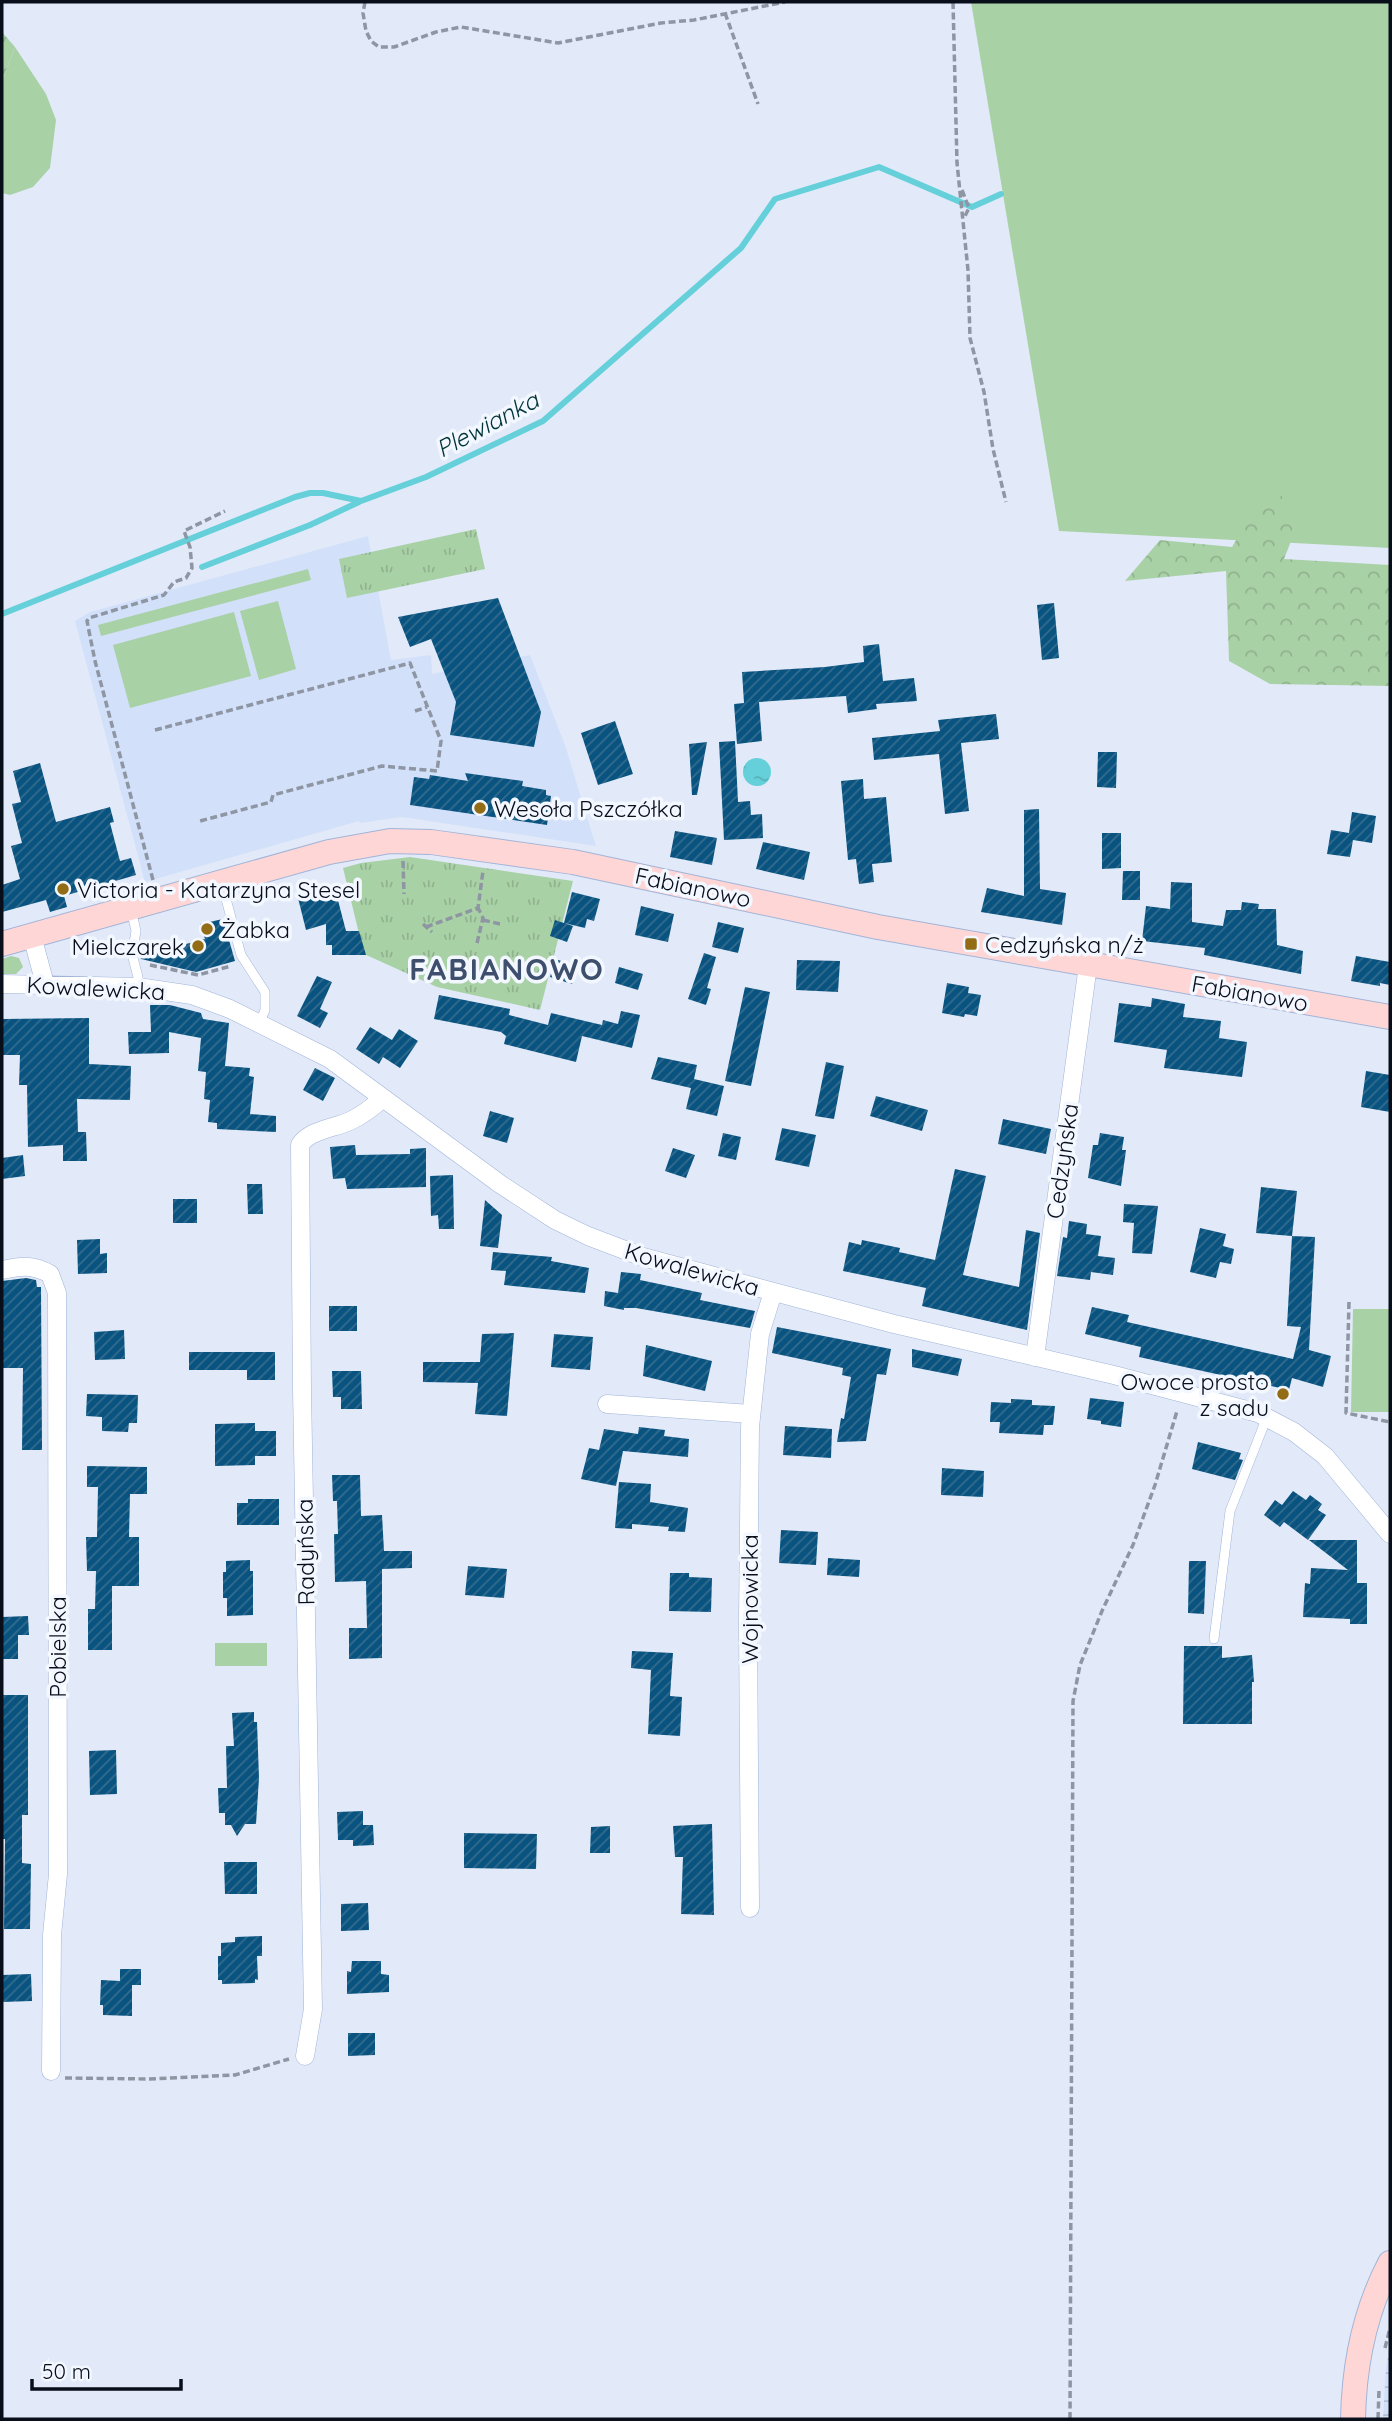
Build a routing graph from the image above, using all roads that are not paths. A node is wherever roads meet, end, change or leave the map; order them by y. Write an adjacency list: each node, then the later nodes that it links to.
1 (222, 882): 2 (street, Fabianowo); 5 (street, Fabianowo); 10 (lane)
2 (130, 908): 3 (street, Fabianowo); 8 (lane)
3 (32, 936): 4 (street, Fabianowo); 7 (street)
4 (2, 944)
5 (1088, 965): 9 (street, Fabianowo); 14 (street, Cedzyńska)
6 (2, 984): 7 (street, Kowalewicka)
7 (45, 984): 8 (street, Kowalewicka)
8 (138, 987): 10 (street, Kowalewicka)
9 (1390, 1017)
10 (260, 1022): 11 (street, Kowalewicka)
11 (383, 1098): 13 (street, Kowalewicka); 21 (street, Radyńska)
12 (2, 1270): 22 (street, Pobielska)
13 (773, 1292): 14 (street, Kowalewicka); 16 (street, Wojnowicka)
14 (1035, 1357): 17 (street, Kowalewicka)
15 (607, 1404): 16 (street)
16 (751, 1414): 20 (street, Wojnowicka)
17 (1267, 1417): 18 (street, Kowalewicka); 19 (lane)
18 (1390, 1534)
19 (1214, 1639)
20 (750, 1908)
21 (305, 2056)
22 (51, 2071)
23 (1390, 2263): 24 (street)
24 (1353, 2419)

